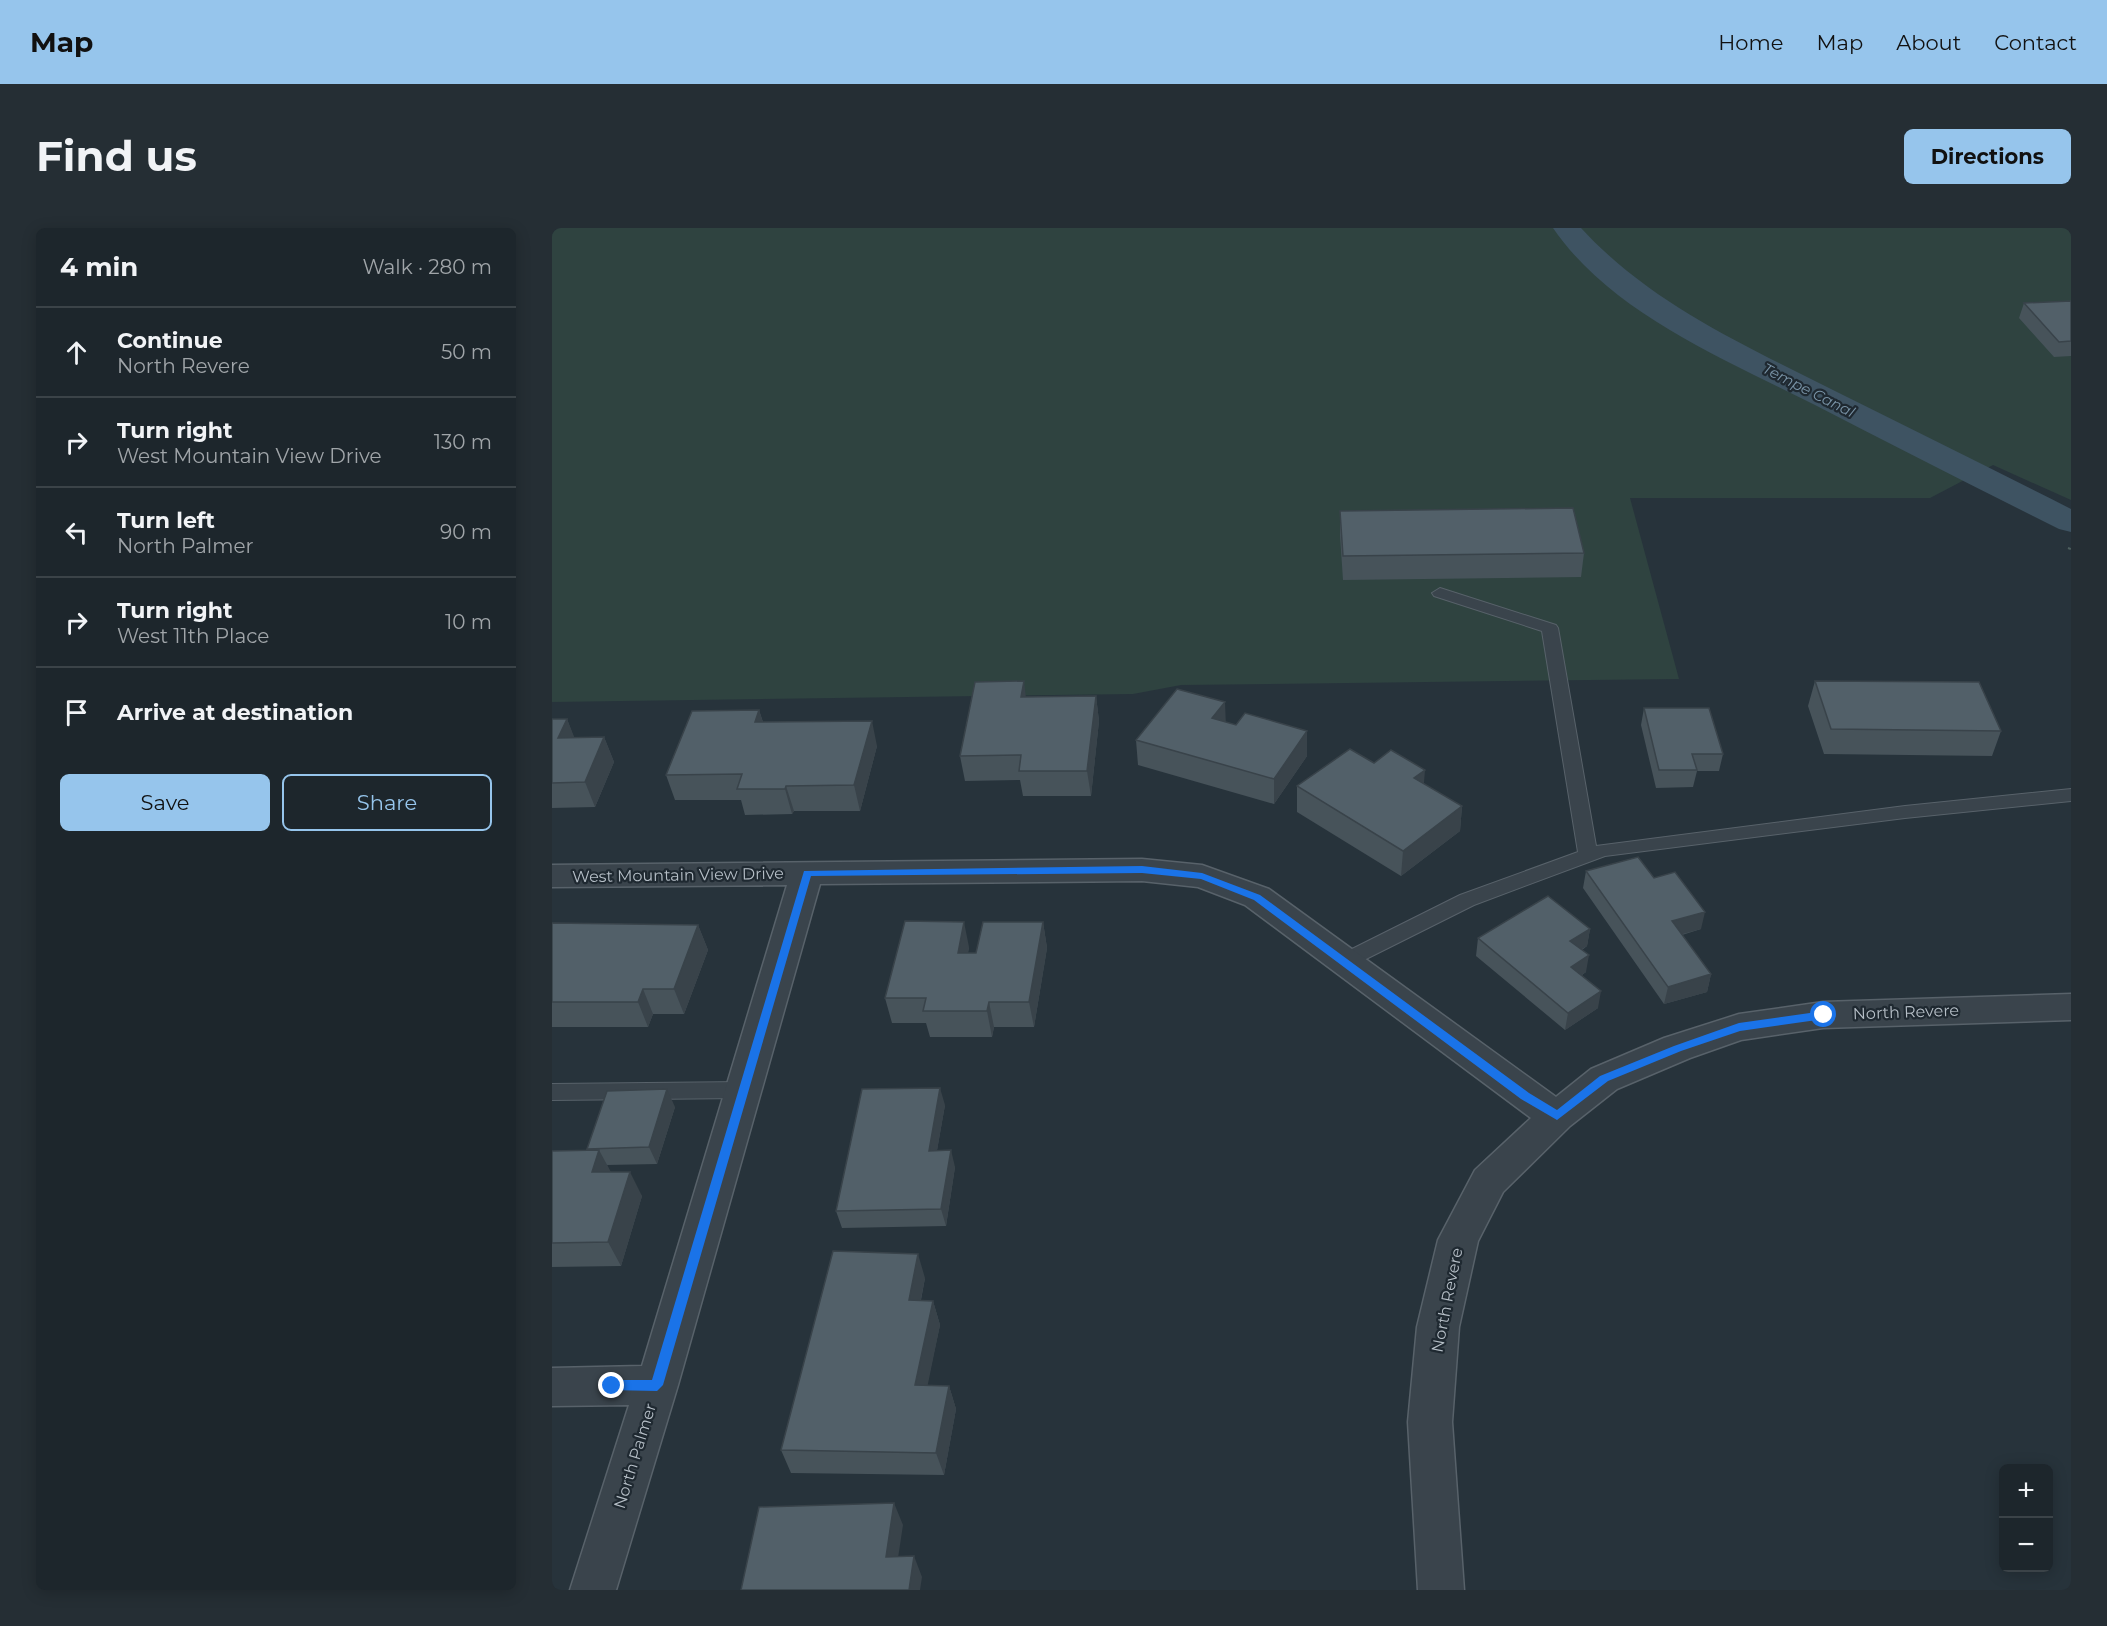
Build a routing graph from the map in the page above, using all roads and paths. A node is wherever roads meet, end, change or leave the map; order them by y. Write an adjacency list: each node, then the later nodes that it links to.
1 (1440, 593): 3 (lane)
2 (2071, 795): 3 (lane)
3 (1588, 856): 6 (lane)
4 (807, 873): 5 (street, West Mountain View Drive); 6 (street, West Mountain View Drive); 8 (street, North Palmer)
5 (552, 876)
6 (1345, 961): 10 (street, West Mountain View Drive)
7 (2071, 1007): 10 (street, North Revere)
8 (743, 1090): 9 (lane); 11 (street, North Palmer)
9 (552, 1092)
10 (1557, 1116): 14 (street, North Revere)
11 (657, 1385): 12 (street); 13 (street, North Palmer)
12 (552, 1387)
13 (593, 1590)
14 (1441, 1590)

